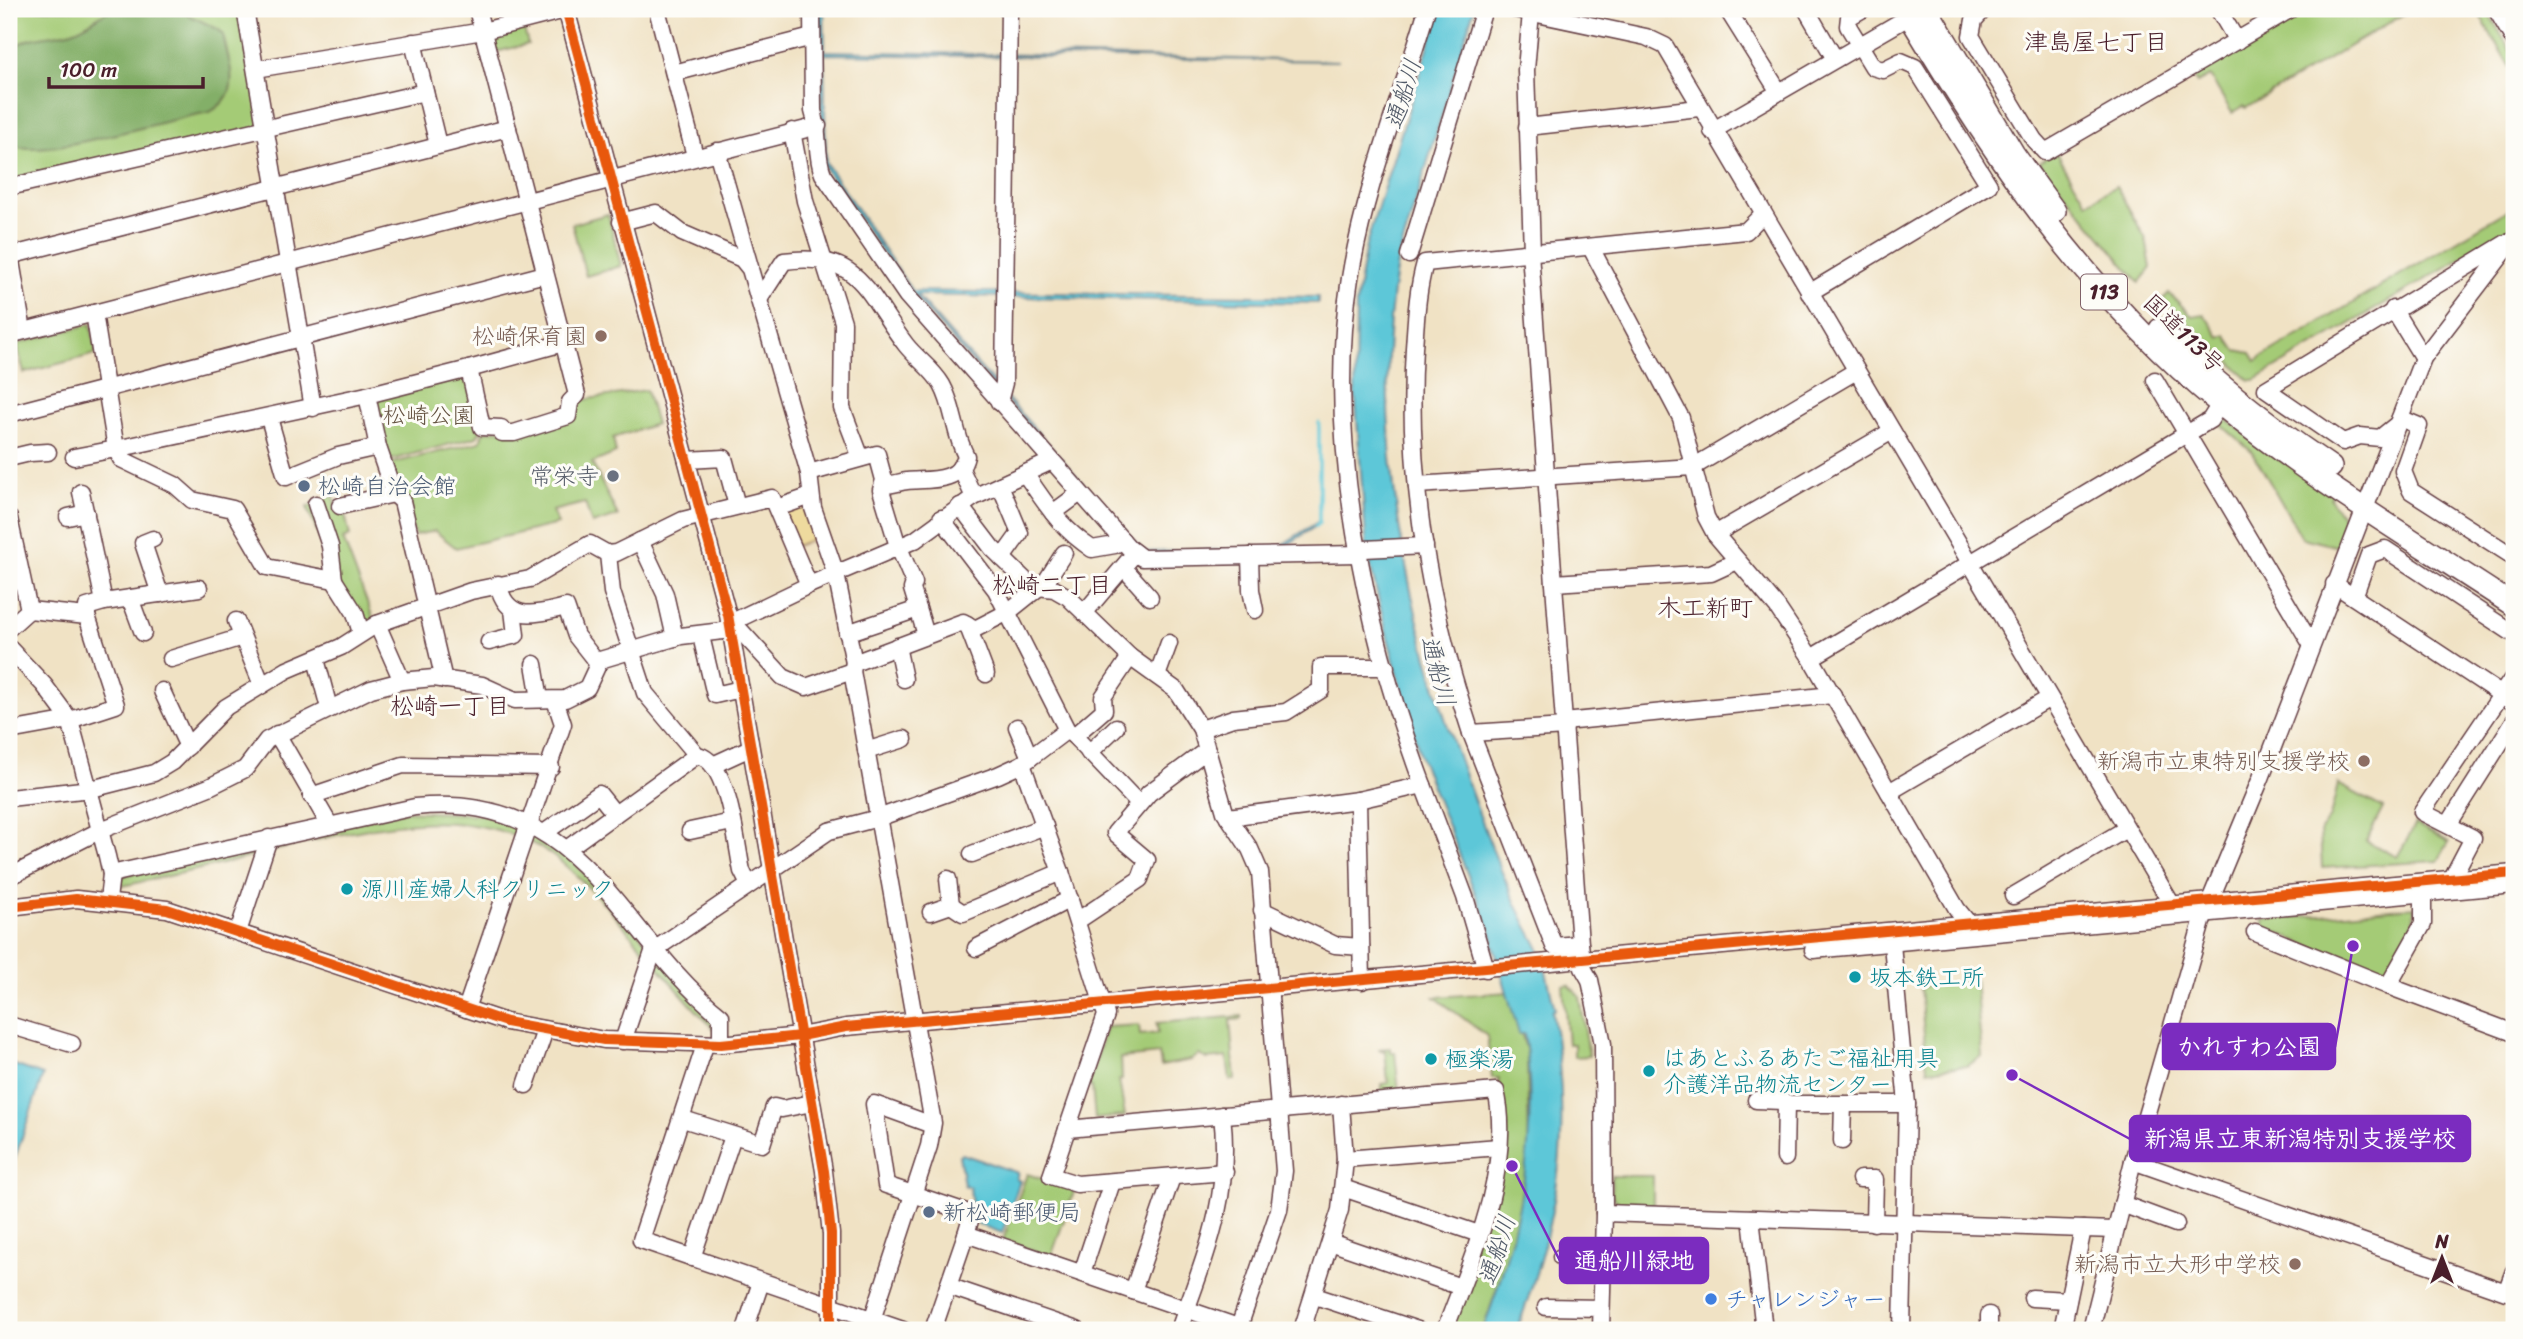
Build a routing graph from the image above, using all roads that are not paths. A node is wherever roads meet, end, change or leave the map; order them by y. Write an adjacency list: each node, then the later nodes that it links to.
1 (250, 9): 28 (street)
2 (477, 9): 21 (street)
3 (567, 9): 21 (street); 42 (street)
4 (657, 9): 29 (street)
5 (812, 9): 22 (street)
6 (1009, 9): 70 (street)
7 (1427, 9): 116 (street)
8 (1484, 9): 52 (street)
9 (1514, 9): 19 (street)
10 (1583, 9): 20 (street)
11 (1727, 9): 31 (street)
12 (1806, 9): 27 (street)
13 (1863, 9): 26 (street)
14 (1984, 9): 24 (street)
15 (2218, 9): 24 (street)
16 (2291, 9): 24 (street)
17 (2496, 9): 23 (street)
18 (1917, 11): 26 (street); 71 (highway, 国道113号 / 113); 98 (highway, 国道113号 / 113)
19 (1531, 12): 20 (street); 35 (street)
20 (1564, 19): 32 (street)
21 (483, 31): 25 (street); 36 (street)
22 (812, 37): 29 (street); 33 (street)
23 (2514, 40)
24 (2236, 41)
25 (412, 42): 28 (street); 30 (street)
26 (1860, 46): 27 (street); 57 (street)
27 (1835, 59): 31 (street)
28 (256, 69): 34 (street)
29 (674, 73): 41 (street)
30 (425, 92): 34 (street); 39 (street)
31 (1779, 92): 38 (street)
32 (1699, 108): 35 (street); 38 (street)
33 (818, 126): 37 (street); 70 (street)
34 (265, 127): 43 (street); 44 (street)
35 (1527, 127): 50 (street)
36 (508, 128): 39 (street); 45 (street)
37 (792, 131): 40 (street); 53 (street)
38 (1712, 131): 46 (street)
39 (438, 145): 44 (street)
40 (717, 151): 41 (street); 55 (street)
41 (695, 156): 42 (street)
42 (610, 179): 45 (street); 47 (street)
43 (9, 187)
44 (275, 187): 51 (street); 54 (street)
45 (528, 201): 54 (street); 56 (street)
46 (1762, 215): 49 (street); 57 (street)
47 (621, 222): 55 (street); 84 (street)
48 (2514, 239): 59 (street); 64 (street)
49 (1591, 247): 50 (street); 87 (street)
50 (1531, 252): 90 (street); 93 (street)
51 (9, 253): 61 (street)
52 (1409, 255)
53 (822, 258): 58 (street); 83 (street); 86 (street)
54 (288, 263): 60 (street); 62 (street)
55 (750, 269): 58 (street)
56 (545, 274): 62 (street); 63 (street)
57 (1809, 293): 66 (street)
58 (760, 298): 88 (street)
59 (2393, 309): 64 (street); 75 (street)
60 (94, 313): 61 (street); 68 (street)
61 (16, 333)
62 (300, 336): 68 (street); 72 (street)
63 (564, 343): 65 (street); 65 (street)
64 (2423, 358): 75 (street)
65 (469, 369): 69 (street)
66 (1856, 372): 76 (street); 87 (street)
67 (2155, 380): 77 (street)
68 (106, 389): 73 (street); 79 (street)
69 (367, 395): 72 (street); 78 (street)
70 (1001, 396): 85 (street)
71 (2220, 404): 77 (street); 98 (highway, 国道113号 / 113)
72 (313, 408): 74 (street)
73 (9, 414)
74 (270, 418): 78 (street); 79 (street)
75 (2399, 421): 98 (street); 121 (street)
76 (1892, 431): 110 (street); 124 (street)
77 (2186, 432): 124 (street); 164 (street)
78 (378, 447): 96 (street)
79 (116, 449): 81 (street); 127 (street)
80 (48, 452): 82 (street)
81 (74, 457)
82 (9, 458)
83 (861, 458): 88 (street); 91 (street)
84 (687, 460): 102 (street); 106 (street)
85 (1052, 461): 89 (street); 95 (street)
86 (960, 467): 91 (street); 99 (street)
87 (1693, 467): 90 (street); 110 (street)
88 (809, 473): 97 (street)
89 (1025, 474): 92 (street); 105 (street)
90 (1546, 476): 93 (street); 128 (street)
91 (884, 485): 114 (street)
92 (1000, 485): 99 (street); 122 (street)
93 (1417, 485): 115 (street)
94 (81, 492): 104 (street)
95 (1080, 493): 105 (street); 112 (street)
96 (394, 494): 101 (street); 140 (street)
97 (811, 496): 103 (street); 126 (street)
98 (2366, 499): 131 (street); 134 (highway, 国道113号 / 113); 141 (highway, 国道113号 / 113)
99 (967, 502): 109 (street); 122 (street)
100 (316, 504): 127 (street)
101 (340, 506)
102 (737, 506): 103 (street); 106 (street)
103 (777, 508): 130 (street)
104 (86, 513): 107 (street); 139 (street)
105 (1053, 513): 112 (street)
106 (703, 514): 113 (street); 152 (street)
107 (68, 517)
108 (9, 518): 143 (street)
109 (941, 518): 114 (street); 146 (street)
110 (1715, 534): 123 (street)
111 (153, 539): 135 (street)
112 (1122, 540): 118 (street)
113 (640, 541): 119 (street); 161 (street)
114 (900, 547): 126 (street); 142 (street)
115 (1420, 547): 116 (street); 198 (street)
116 (1362, 552): 120 (street); 175 (street)
117 (1064, 553): 132 (street)
118 (1135, 553): 120 (street); 125 (street)
119 (608, 554): 129 (street); 167 (street)
120 (1250, 556): 145 (street)
121 (2514, 557)
122 (1002, 558): 132 (street)
123 (1737, 561): 128 (street); 169 (street)
124 (1971, 562): 169 (street); 186 (street)
125 (1124, 568): 136 (street); 147 (street)
126 (836, 574): 130 (street); 156 (street)
127 (334, 580): 155 (street)
128 (1554, 583): 192 (street)
129 (498, 584): 140 (street); 144 (street)
130 (810, 584): 152 (street)
131 (2334, 584): 137 (street); 164 (street)
132 (1041, 587): 146 (street); 147 (street)
133 (199, 589): 135 (street)
134 (2514, 589)
135 (160, 594): 138 (street)
136 (1150, 597)
137 (2354, 597): 157 (street); 187 (street)
138 (130, 598): 139 (street); 154 (street)
139 (104, 602): 148 (street)
140 (428, 606): 150 (street); 180 (street)
141 (2514, 606)
142 (918, 609): 156 (street); 158 (street)
143 (29, 610): 148 (street); 153 (street)
144 (513, 610): 162 (street); 173 (street)
145 (1255, 610)
146 (1008, 612): 151 (street); 197 (street)
147 (1085, 612): 168 (street)
148 (87, 616): 190 (street)
149 (236, 621): 160 (street)
150 (377, 624): 155 (street); 181 (street)
151 (967, 624): 158 (street); 176 (street)
152 (730, 626): 159 (street); 174 (street); 183 (street)
153 (9, 628)
154 (143, 633)
155 (361, 633): 171 (street)
156 (847, 633): 174 (street)
157 (2514, 634)
158 (926, 635): 165 (street)
159 (701, 636): 161 (street); 183 (street)
160 (242, 638): 170 (street); 182 (street)
161 (675, 638): 167 (street)
162 (489, 642)
163 (1170, 643): 178 (street)
164 (2311, 645): 244 (street)
165 (897, 646): 174 (street); 179 (street)
166 (9, 648): 190 (street)
167 (629, 652): 173 (street); 206 (street)
168 (1129, 657): 178 (street); 197 (street)
169 (1811, 658): 185 (street)
170 (171, 659)
171 (316, 659): 182 (street); 189 (street)
172 (534, 664): 188 (street)
173 (598, 664): 188 (street)
174 (853, 667): 204 (street)
175 (1386, 667): 195 (street); 210 (street)
176 (986, 674)
177 (2514, 676): 187 (street)
178 (1157, 677): 195 (street)
179 (904, 679)
180 (444, 680): 181 (street); 188 (street)
181 (402, 681): 189 (street)
182 (262, 685): 201 (street)
183 (741, 689): 202 (street)
184 (162, 691): 201 (street)
185 (1833, 695): 192 (street); 212 (street)
186 (2048, 699): 212 (street); 224 (street)
187 (2508, 699): 222 (street)
188 (548, 700): 209 (street)
189 (329, 708): 199 (street)
190 (70, 720): 196 (street); 211 (street)
191 (2514, 721): 222 (street)
192 (1565, 725): 198 (street); 255 (street)
193 (1017, 727): 207 (street)
194 (1116, 727): 205 (street)
195 (1201, 729): 203 (street)
196 (9, 731)
197 (1071, 733): 205 (street); 207 (street)
198 (1471, 733): 255 (street)
199 (277, 734): 213 (street); 225 (street)
200 (904, 740): 204 (street)
201 (188, 747): 211 (street)
202 (750, 748): 208 (street); 231 (street)
203 (1208, 750): 216 (street); 218 (street)
204 (866, 751): 219 (street)
205 (1089, 753): 216 (street)
206 (697, 755): 208 (street); 217 (street)
207 (1026, 761): 219 (street); 223 (street)
208 (713, 765): 220 (street)
209 (551, 767): 213 (street); 226 (street)
210 (1423, 785): 215 (street); 261 (street)
211 (91, 789): 214 (street); 225 (street)
212 (1889, 792): 252 (street)
213 (311, 796): 221 (street)
214 (9, 798)
215 (1358, 800): 218 (street); 258 (street)
216 (1139, 804): 251 (street)
217 (615, 814): 226 (street); 229 (street)
218 (1228, 817): 248 (street)
219 (878, 818): 231 (street); 268 (street)
220 (732, 822): 227 (street); 238 (street)
221 (328, 824): 226 (street); 228 (street)
222 (2448, 825): 236 (street)
223 (1045, 826): 230 (street); 232 (street)
224 (2126, 829): 241 (street); 245 (street)
225 (101, 830): 234 (street); 235 (street)
226 (537, 830): 229 (street); 265 (street)
227 (690, 831)
228 (269, 838): 234 (street); 253 (street)
229 (568, 848): 257 (street)
230 (972, 855)
231 (772, 871): 238 (street); 271 (street)
232 (1061, 872): 242 (street); 246 (street)
233 (2514, 873): 236 (street)
234 (111, 874): 243 (street)
235 (9, 877)
236 (2452, 878): 244 (street)
237 (948, 879): 246 (street)
238 (749, 885): 257 (street)
239 (2514, 885): 240 (street)
240 (2423, 892): 250 (street); 263 (street)
241 (2014, 896)
242 (1070, 899): 251 (street); 259 (street)
243 (108, 900): 247 (street); 253 (street)
244 (2211, 900): 245 (street); 250 (street)
245 (2171, 903): 252 (street)
246 (951, 905): 249 (street)
247 (9, 907)
248 (1262, 910): 258 (street); 264 (street)
249 (931, 912)
250 (2204, 915): 256 (street); 292 (street)
251 (1077, 921): 266 (street)
252 (1970, 925): 260 (street)
253 (238, 932): 265 (street)
254 (2255, 932): 263 (street)
255 (1580, 944): 260 (street)
256 (1892, 944): 260 (street); 281 (street)
257 (656, 947): 272 (street); 274 (street)
258 (1361, 947): 262 (street)
259 (976, 948)
260 (1575, 965): 261 (street); 300 (street)
261 (1490, 972): 262 (street); 264 (street)
262 (1362, 981): 264 (street)
263 (2388, 986): 270 (street)
264 (1267, 995): 266 (street); 282 (street)
265 (466, 1009): 269 (street)
266 (1105, 1009): 268 (street); 286 (street)
267 (9, 1025): 273 (street)
268 (916, 1027): 271 (street); 285 (street)
269 (545, 1030): 272 (street); 275 (street)
270 (2514, 1033)
271 (800, 1036): 274 (street); 277 (street)
272 (623, 1041): 274 (street)
273 (72, 1044)
274 (713, 1045): 284 (street)
275 (527, 1085)
276 (1756, 1100): 279 (street)
277 (812, 1103): 287 (street); 322 (street)
278 (1341, 1104): 282 (street); 289 (street); 291 (street)
279 (1786, 1104): 280 (street); 290 (street)
280 (1843, 1104): 281 (street); 288 (street)
281 (1907, 1104): 303 (street)
282 (1279, 1110): 283 (street); 327 (street)
283 (1222, 1115): 286 (street); 293 (street)
284 (683, 1119): 287 (street); 311 (street)
285 (932, 1125): 298 (street); 298 (street)
286 (1067, 1129): 296 (street)
287 (733, 1136): 311 (street)
288 (1842, 1141)
289 (1499, 1147): 291 (street); 308 (street)
290 (1785, 1158)
291 (1345, 1159): 297 (street)
292 (2133, 1161): 299 (street); 313 (street)
293 (1225, 1172): 294 (street); 325 (street)
294 (1172, 1177): 296 (street); 318 (street)
295 (1860, 1178): 302 (street)
296 (1112, 1182): 314 (street)
297 (1343, 1188): 308 (street); 309 (street)
298 (913, 1194): 307 (street); 326 (street)
299 (2122, 1203): 304 (street); 306 (street)
300 (1604, 1213): 301 (street); 312 (street)
301 (1751, 1218): 302 (street); 338 (street)
302 (1874, 1223): 303 (street)
303 (1904, 1224): 305 (street); 339 (street)
304 (2176, 1224)
305 (2083, 1229): 306 (street); 321 (street)
306 (2115, 1230): 341 (street)
307 (966, 1234): 314 (street); 316 (street)
308 (1479, 1234): 317 (street)
309 (1333, 1242): 317 (street); 319 (street)
310 (1561, 1257): 312 (street)
311 (692, 1258): 315 (street)
312 (1602, 1258): 324 (street)
313 (2514, 1270)
314 (1082, 1273): 318 (street)
315 (761, 1282): 322 (street); 328 (street)
316 (948, 1286): 331 (street); 332 (street)
317 (1461, 1287): 336 (street)
318 (1133, 1291): 325 (street)
319 (1315, 1296): 334 (street); 335 (street)
320 (2032, 1298): 321 (street)
321 (2068, 1300): 340 (street)
322 (833, 1306): 326 (street); 329 (street)
323 (1546, 1307): 324 (street)
324 (1601, 1308): 337 (street)
325 (1186, 1310): 327 (street); 333 (street)
326 (872, 1320): 330 (street)
327 (1241, 1329)
328 (745, 1330)
329 (831, 1330)
330 (903, 1330)
331 (933, 1330)
332 (1077, 1330)
333 (1179, 1330)
334 (1303, 1330)
335 (1418, 1330)
336 (1445, 1330)
337 (1601, 1330)
338 (1764, 1330)
339 (1902, 1330)
340 (2062, 1330)
341 (2091, 1330)

